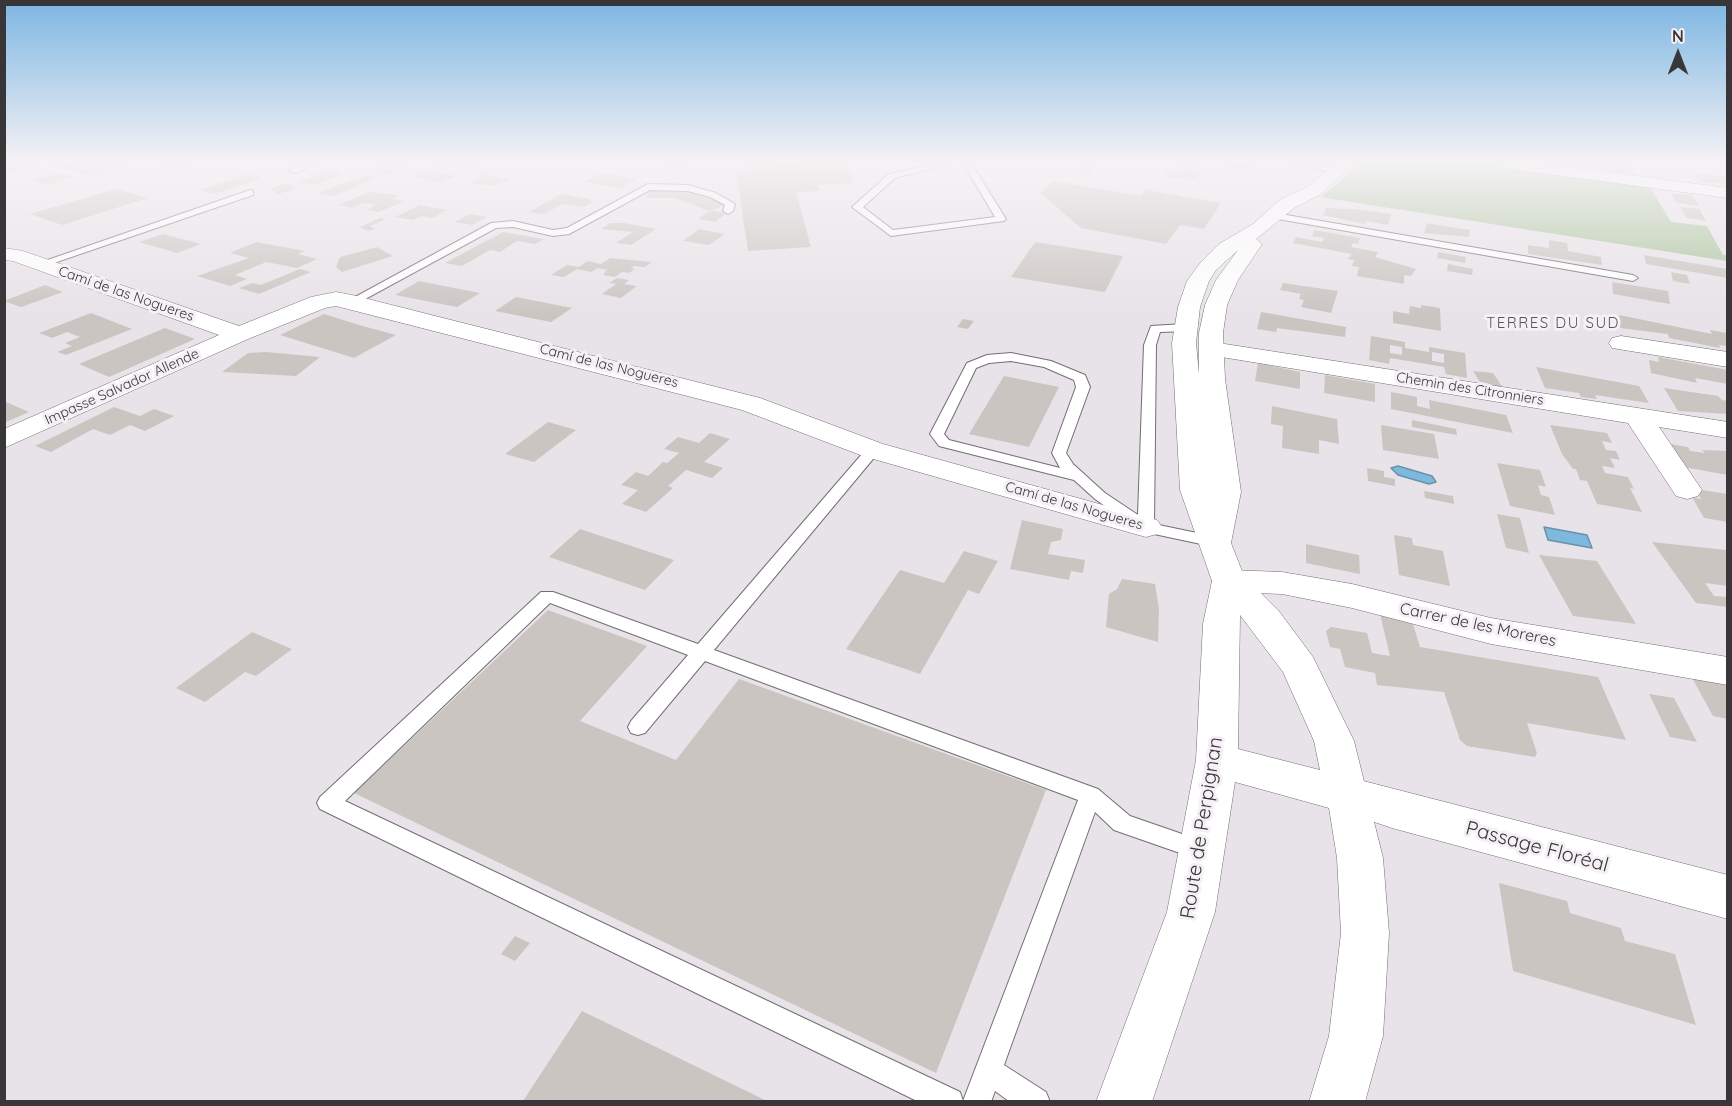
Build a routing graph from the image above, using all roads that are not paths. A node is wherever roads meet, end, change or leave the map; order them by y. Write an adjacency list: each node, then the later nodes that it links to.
1 (184, 215): 7 (lane)
2 (598, 215): 9 (lane)
3 (867, 215): 4 (lane)
4 (998, 215)
5 (1274, 216): 8 (lane); 10 (street); 13 (street, Route de Perpignan)
6 (4, 254): 7 (street, Camí de las Nogueres)
7 (41, 264): 11 (street, Camí de las Nogueres)
8 (1634, 278)
9 (352, 302): 11 (street, Camí de las Nogueres); 18 (street, Camí de las Nogueres)
10 (1184, 328): 21 (lane); 22 (street)
11 (240, 334): 17 (street, Impasse Salvador Allende)
12 (1621, 343): 14 (street)
13 (1212, 349): 15 (street, Chemin des Citronniers); 22 (street, Route de Perpignan)
14 (1728, 360)
15 (1637, 416): 16 (street, Chemin des Citronniers); 20 (street)
16 (1728, 430)
17 (4, 440)
18 (873, 450): 21 (street, Camí de las Nogueres); 23 (lane)
19 (1078, 477): 19 (lane); 21 (lane)
20 (1687, 490)
21 (1146, 527): 22 (lane, Camí de las Nogueres)
22 (1222, 562): 24 (street, Carrer de les Moreres); 26 (street, Route de Perpignan); 28 (street)
23 (703, 651): 25 (lane); 27 (lane); 32 (lane)
24 (1728, 671)
25 (638, 727)
26 (1217, 760): 28 (street, Passage Floréal); 29 (street, Route de Perpignan)
27 (1090, 795): 29 (lane); 31 (lane)
28 (1348, 795): 30 (street, Passage Floréal); 36 (street)
29 (1201, 851): 35 (street, Route de Perpignan)
30 (1728, 897)
31 (988, 1071): 33 (lane); 34 (lane)
32 (950, 1101)
33 (977, 1101)
34 (1036, 1101)
35 (1124, 1101)
36 (1337, 1101)

